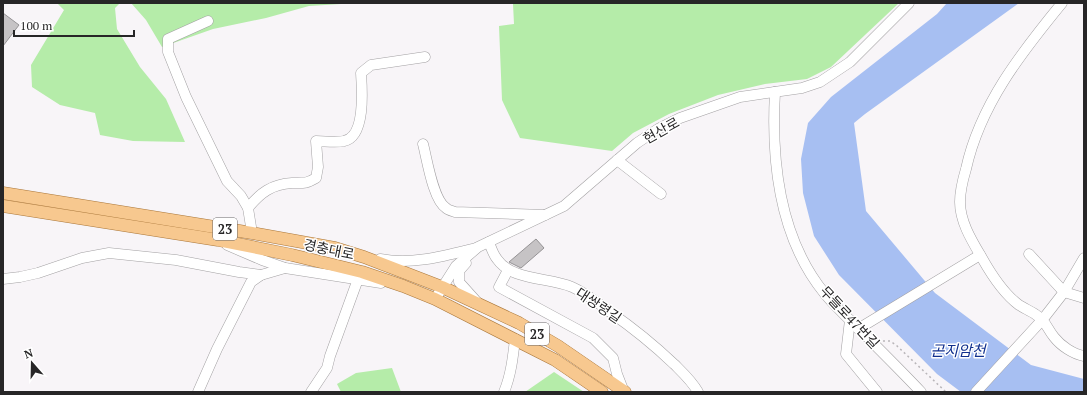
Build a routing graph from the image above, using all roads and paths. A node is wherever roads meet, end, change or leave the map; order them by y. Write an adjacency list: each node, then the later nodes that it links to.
1 (909, 3): 5 (street, 현산로)
2 (1062, 3): 21 (street)
3 (208, 21): 14 (street)
4 (425, 57): 14 (street)
5 (794, 89): 6 (street, 현산로); 8 (street)
6 (775, 92): 7 (street, 현산로); 8 (street, 무들로47번길)
7 (755, 95): 8 (street); 10 (street, 현산로)
8 (774, 113): 35 (street, 무들로47번길)
9 (424, 144): 15 (street)
10 (617, 160): 12 (street); 15 (street, 현산로)
11 (3, 193): 16 (main road, 경충대로 / 23)
12 (661, 194)
13 (3, 206): 17 (main road, 경충대로 / 23)
14 (248, 208): 16 (street)
15 (547, 215): 18 (street, 현산로)
16 (252, 233): 22 (main road, 경충대로 / 23)
17 (218, 240): 24 (street); 29 (main road, 경충대로 / 23)
18 (489, 242): 19 (street, 현산로); 25 (street)
19 (478, 247): 22 (street); 30 (street, 현산로); 34 (street)
20 (1029, 254): 31 (street)
21 (978, 256): 36 (street); 37 (street)
22 (364, 257): 30 (main road, 경충대로 / 23)
23 (1084, 258): 31 (street)
24 (285, 268): 26 (street); 28 (street)
25 (508, 270): 45 (street); 46 (street, 대쌍령길)
26 (261, 275): 27 (street); 42 (street)
27 (3, 279)
28 (358, 279): 29 (street); 43 (street)
29 (403, 286): 33 (main road, 경충대로 / 23)
30 (442, 287): 33 (street, 현산로); 34 (main road, 경충대로 / 23)
31 (1064, 292): 32 (street); 36 (street)
32 (1084, 298)
33 (435, 299): 38 (main road, 경충대로 / 23)
34 (479, 304): 45 (main road, 경충대로 / 23)
35 (850, 320): 37 (street, 무들로47번길); 47 (street)
36 (1040, 322): 40 (street); 50 (street)
37 (861, 327): 39 (street, 무들로47번길)
38 (515, 339): 41 (main road, 경충대로 / 23); 44 (street)
39 (874, 344): 48 (street, 무들로47번길); 49 (path)
40 (1084, 356)
41 (600, 391)
42 (198, 392)
43 (311, 392)
44 (504, 392)
45 (625, 392)
46 (698, 392)
47 (877, 392)
48 (921, 392)
49 (946, 392)
50 (976, 392)

